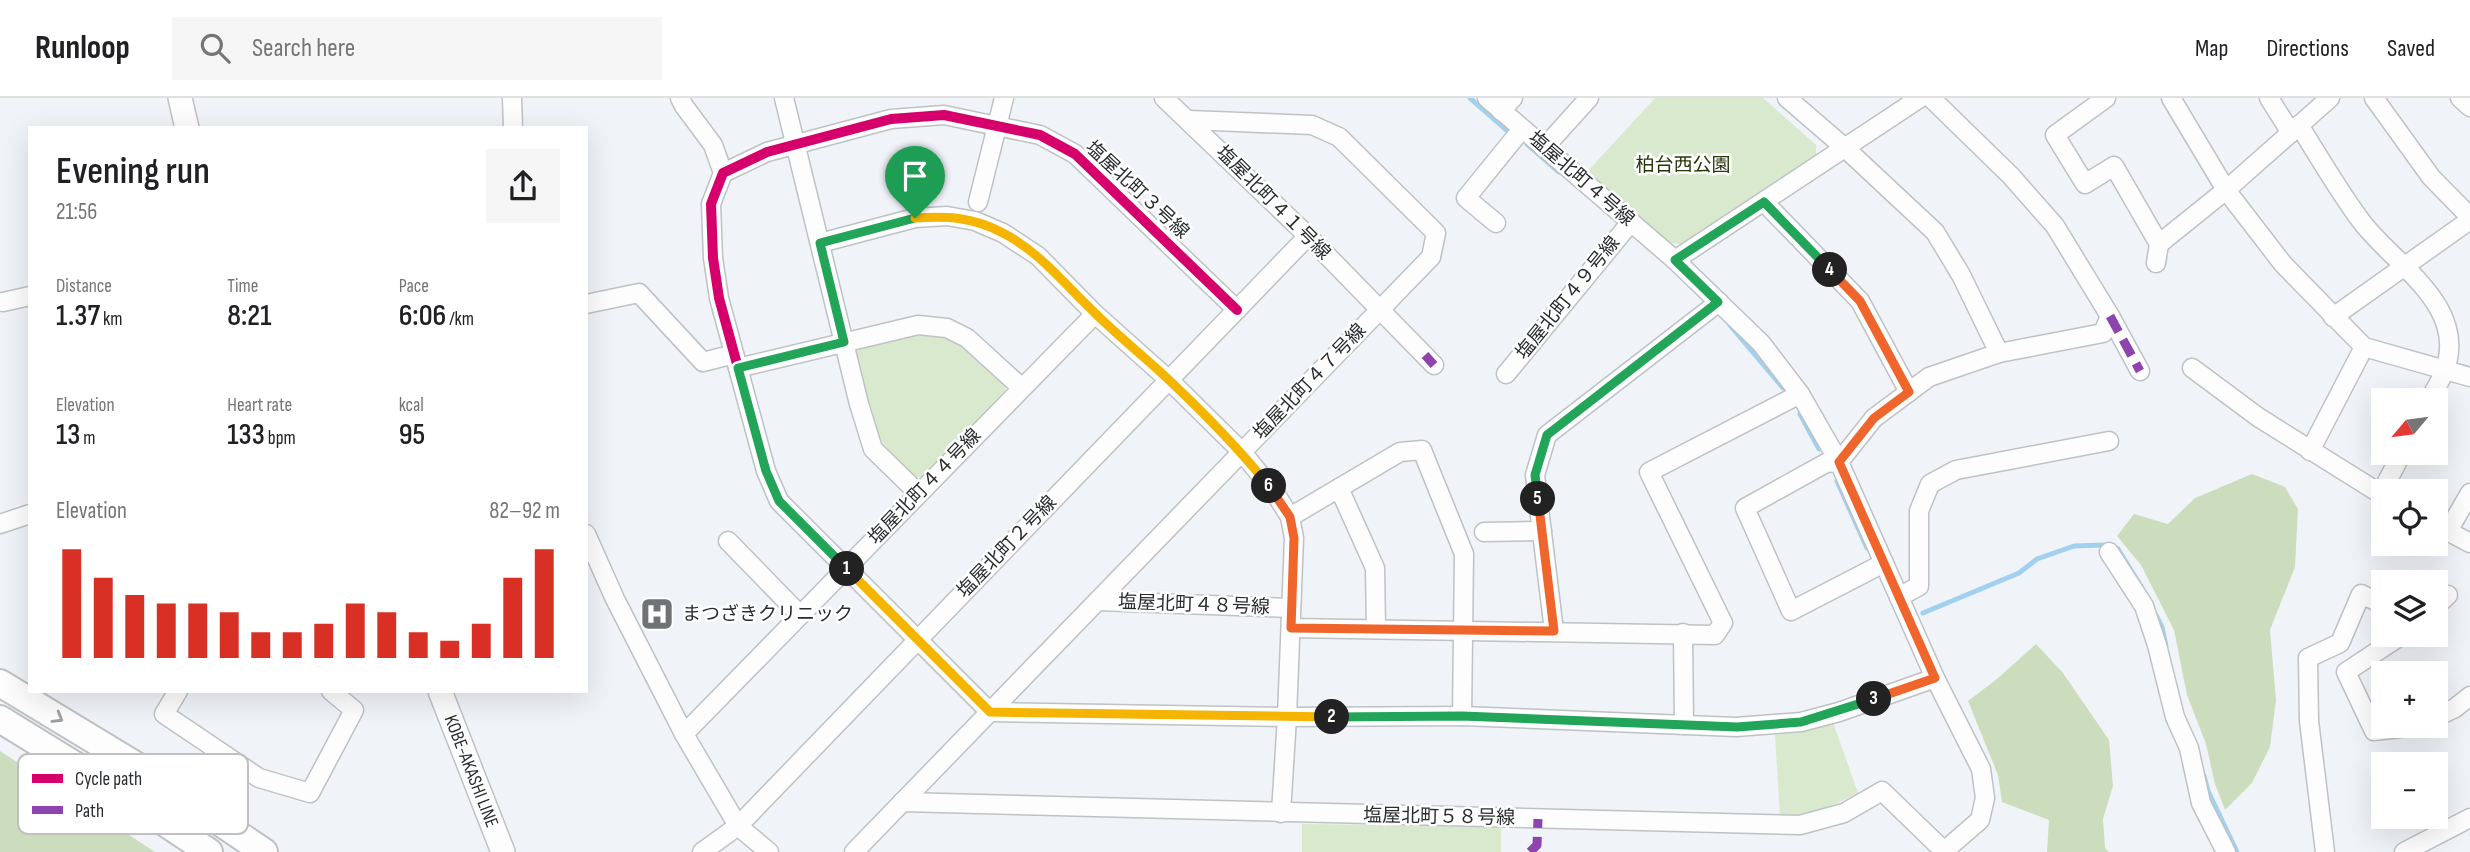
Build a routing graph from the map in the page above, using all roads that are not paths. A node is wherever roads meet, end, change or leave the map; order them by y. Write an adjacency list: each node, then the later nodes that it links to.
1 (180, 98): 22 (main road)
2 (512, 98): 23 (street)
3 (680, 98): 29 (street)
4 (784, 98): 26 (street)
5 (1004, 98): 21 (street)
6 (1164, 98): 20 (street, 塩屋北町４１号線)
7 (1487, 98): 18 (street, 塩屋北町４号線)
8 (1589, 98): 27 (street)
9 (1787, 98): 28 (street)
10 (1920, 98): 28 (street)
11 (1931, 98): 49 (street)
12 (2106, 98): 38 (street)
13 (2171, 98): 30 (street)
14 (2269, 98): 25 (street)
15 (2330, 98): 25 (street)
16 (2374, 98): 33 (street)
17 (2460, 98): 19 (street)
18 (1507, 105): 24 (street, 塩屋北町４号線)
19 (2470, 107)
20 (1189, 120): 36 (street, 塩屋北町４１号線); 46 (street, 塩屋北町４７号線)
21 (998, 125): 26 (street, 塩屋北町３号線); 31 (street); 47 (street, 塩屋北町３号線)
22 (187, 126)
23 (513, 126)
24 (1522, 129): 27 (street, 塩屋北町４号線); 35 (street)
25 (2295, 129): 30 (street); 41 (street)
26 (796, 146): 29 (street, 塩屋北町３号線); 37 (street)
27 (1544, 148): 34 (street, 塩屋北町４号線)
28 (1845, 148): 32 (street); 53 (street)
29 (723, 173): 55 (street)
30 (2226, 190): 38 (street); 50 (street)
31 (978, 202)
32 (1764, 202): 39 (street); 64 (street)
33 (2470, 219): 41 (street)
34 (1631, 222): 39 (street, 塩屋北町４号線); 59 (street, 塩屋北町４９号線)
35 (1496, 223)
36 (1308, 236): 46 (street, 塩屋北町４１号線); 47 (street, 塩屋北町２号線)
37 (820, 243): 48 (street); 51 (street)
38 (2159, 244): 40 (street)
39 (1675, 260): 44 (street, 塩屋北町４号線)
40 (2156, 263)
41 (2405, 266): 50 (street); 58 (street)
42 (28, 296): 43 (street)
43 (3, 302)
44 (1718, 302): 65 (street, 塩屋北町４号線); 78 (street)
45 (588, 304): 55 (street)
46 (1381, 309): 54 (street); 68 (street, 塩屋北町４７号線)
47 (1237, 310): 61 (street, 塩屋北町２号線)
48 (1095, 314): 61 (street); 62 (street, 塩屋北町４４号線)
49 (2110, 316): 53 (street); 57 (street)
50 (2333, 317): 52 (street)
51 (844, 342): 55 (street); 62 (street); 72 (street)
52 (2364, 347): 58 (street); 67 (street)
53 (1999, 353): 64 (street)
54 (1430, 360)
55 (736, 361): 86 (street)
56 (2192, 368): 67 (street)
57 (2140, 370)
58 (2445, 370): 60 (street); 63 (street)
59 (1506, 374)
60 (2470, 377)
61 (1169, 380): 68 (street); 97 (street, 塩屋北町２号線)
62 (1022, 388): 72 (street, 塩屋北町４４号線)
63 (2436, 388)
64 (1909, 392): 69 (street)
65 (1800, 394): 69 (street, 塩屋北町４号線); 96 (street)
66 (2109, 441): 87 (street)
67 (2310, 451): 71 (street)
68 (1242, 452): 75 (street); 89 (street, 塩屋北町４７号線)
69 (1839, 462): 85 (street, 塩屋北町４号線); 85 (street)
70 (1339, 488): 75 (street); 93 (street); 94 (street)
71 (2371, 489)
72 (918, 493): 86 (street, 塩屋北町４４号線)
73 (2470, 493): 76 (street)
74 (28, 515): 77 (street)
75 (1290, 517): 90 (street)
76 (2448, 520)
77 (0, 524)
78 (1542, 531): 80 (street); 95 (street)
79 (2448, 531): 83 (street)
80 (1484, 532)
81 (588, 538): 112 (street)
82 (728, 541): 91 (street)
83 (2470, 543)
84 (2109, 552): 130 (street)
85 (1884, 563): 87 (street, 塩屋北町４号線)
86 (846, 568): 91 (street, 塩屋北町４４号線); 97 (street)
87 (1899, 597): 99 (street, 塩屋北町４号線)
88 (2371, 599): 131 (street)
89 (1097, 601): 90 (street, 塩屋北町４８号線); 106 (street, 塩屋北町４７号線)
90 (1291, 608): 92 (street)
91 (800, 615): 112 (street, 塩屋北町４４号線)
92 (1291, 628): 93 (street); 108 (street)
93 (1376, 629): 94 (street)
94 (1465, 630): 95 (street); 107 (street)
95 (1554, 631): 96 (street)
96 (1683, 633): 110 (street)
97 (917, 640): 106 (street); 120 (street, 塩屋北町２号線)
98 (2384, 647): 111 (street)
99 (1935, 678): 110 (street); 123 (street, 塩屋北町４号線)
100 (0, 682): 114 (highway, one-way to 114)
101 (177, 693): 115 (street)
102 (333, 693): 116 (street)
103 (441, 693): 126 (main road, KOBE-AKASHI LINE)
104 (2470, 696): 105 (street)
105 (2448, 711)
106 (990, 712): 108 (street); 117 (street, 塩屋北町４７号線)
107 (1462, 716): 108 (street); 110 (street)
108 (1287, 717): 118 (street)
109 (0, 719): 113 (highway)
110 (1685, 725)
111 (2371, 725)
112 (684, 734): 120 (street)
113 (57, 754)
114 (118, 754)
115 (223, 754)
116 (248, 771)
117 (902, 802): 118 (street, 塩屋北町５８号線); 129 (street, 塩屋北町４７号線)
118 (1281, 813): 123 (street, 塩屋北町５８号線)
119 (2470, 818): 132 (street)
120 (738, 826): 127 (street, 塩屋北町２号線); 128 (street)
121 (182, 834): 124 (highway)
122 (238, 834): 125 (highway, one-way to 125)
123 (1944, 851)
124 (209, 852)
125 (264, 852)
126 (503, 852)
127 (702, 852)
128 (769, 852)
129 (854, 852)
130 (2226, 852)
131 (2325, 852)
132 (2404, 852)

